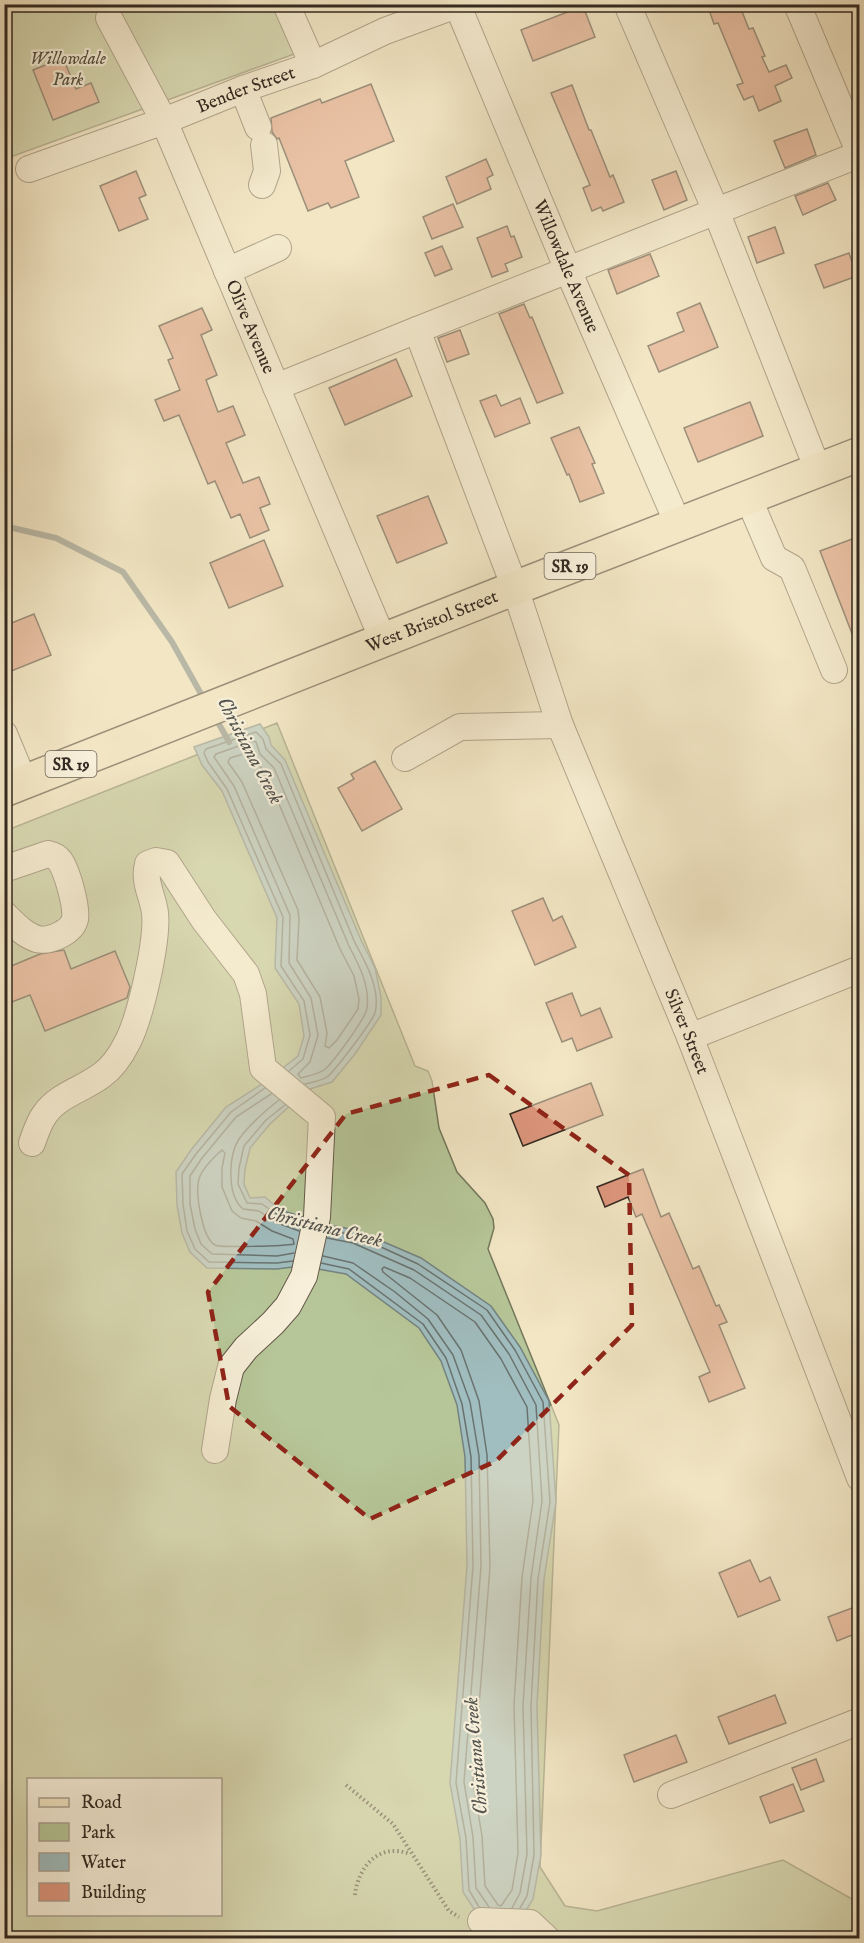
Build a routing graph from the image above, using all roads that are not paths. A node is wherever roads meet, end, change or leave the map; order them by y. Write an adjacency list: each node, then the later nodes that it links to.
1 (286, 4): 6 (street)
2 (627, 4): 12 (street)
3 (797, 4): 9 (street)
4 (458, 5): 6 (street, Bender Street); 14 (street, Willowdale Avenue)
5 (109, 18): 8 (street, Olive Avenue)
6 (312, 65): 7 (street, Bender Street)
7 (243, 89): 8 (street, Bender Street); 11 (street)
8 (165, 121): 10 (street, Bender Street); 15 (street, Olive Avenue)
9 (860, 154): 12 (street)
10 (29, 169)
11 (262, 185)
12 (716, 211): 14 (street); 19 (street)
13 (278, 248): 15 (street)
14 (568, 270): 16 (street); 21 (street, Willowdale Avenue)
15 (227, 271): 17 (street, Olive Avenue)
16 (417, 330): 17 (street); 22 (street, Silver Street)
17 (276, 387): 23 (street, Olive Avenue)
18 (860, 454): 19 (main road, West Bristol Street / SR 19)
19 (818, 470): 20 (main road, West Bristol Street / SR 19)
20 (748, 497): 21 (main road, West Bristol Street / SR 19); 24 (street)
21 (678, 524): 22 (main road, West Bristol Street / SR 19)
22 (515, 588): 23 (main road, West Bristol Street / SR 19); 25 (street, Silver Street)
23 (383, 640): 28 (main road, West Bristol Street / SR 19)
24 (834, 670)
25 (560, 725): 27 (street); 32 (street, Silver Street)
26 (4, 734): 28 (street)
27 (405, 758)
28 (14, 786)
29 (4, 869): 30 (street)
30 (4, 914)
31 (860, 969): 32 (street)
32 (690, 1037): 35 (street, Silver Street)
33 (32, 1143): 34 (street)
34 (215, 1450)
35 (860, 1478)
36 (860, 1720): 37 (street)
37 (672, 1795)
38 (481, 1921): 39 (street)
39 (538, 1931)

